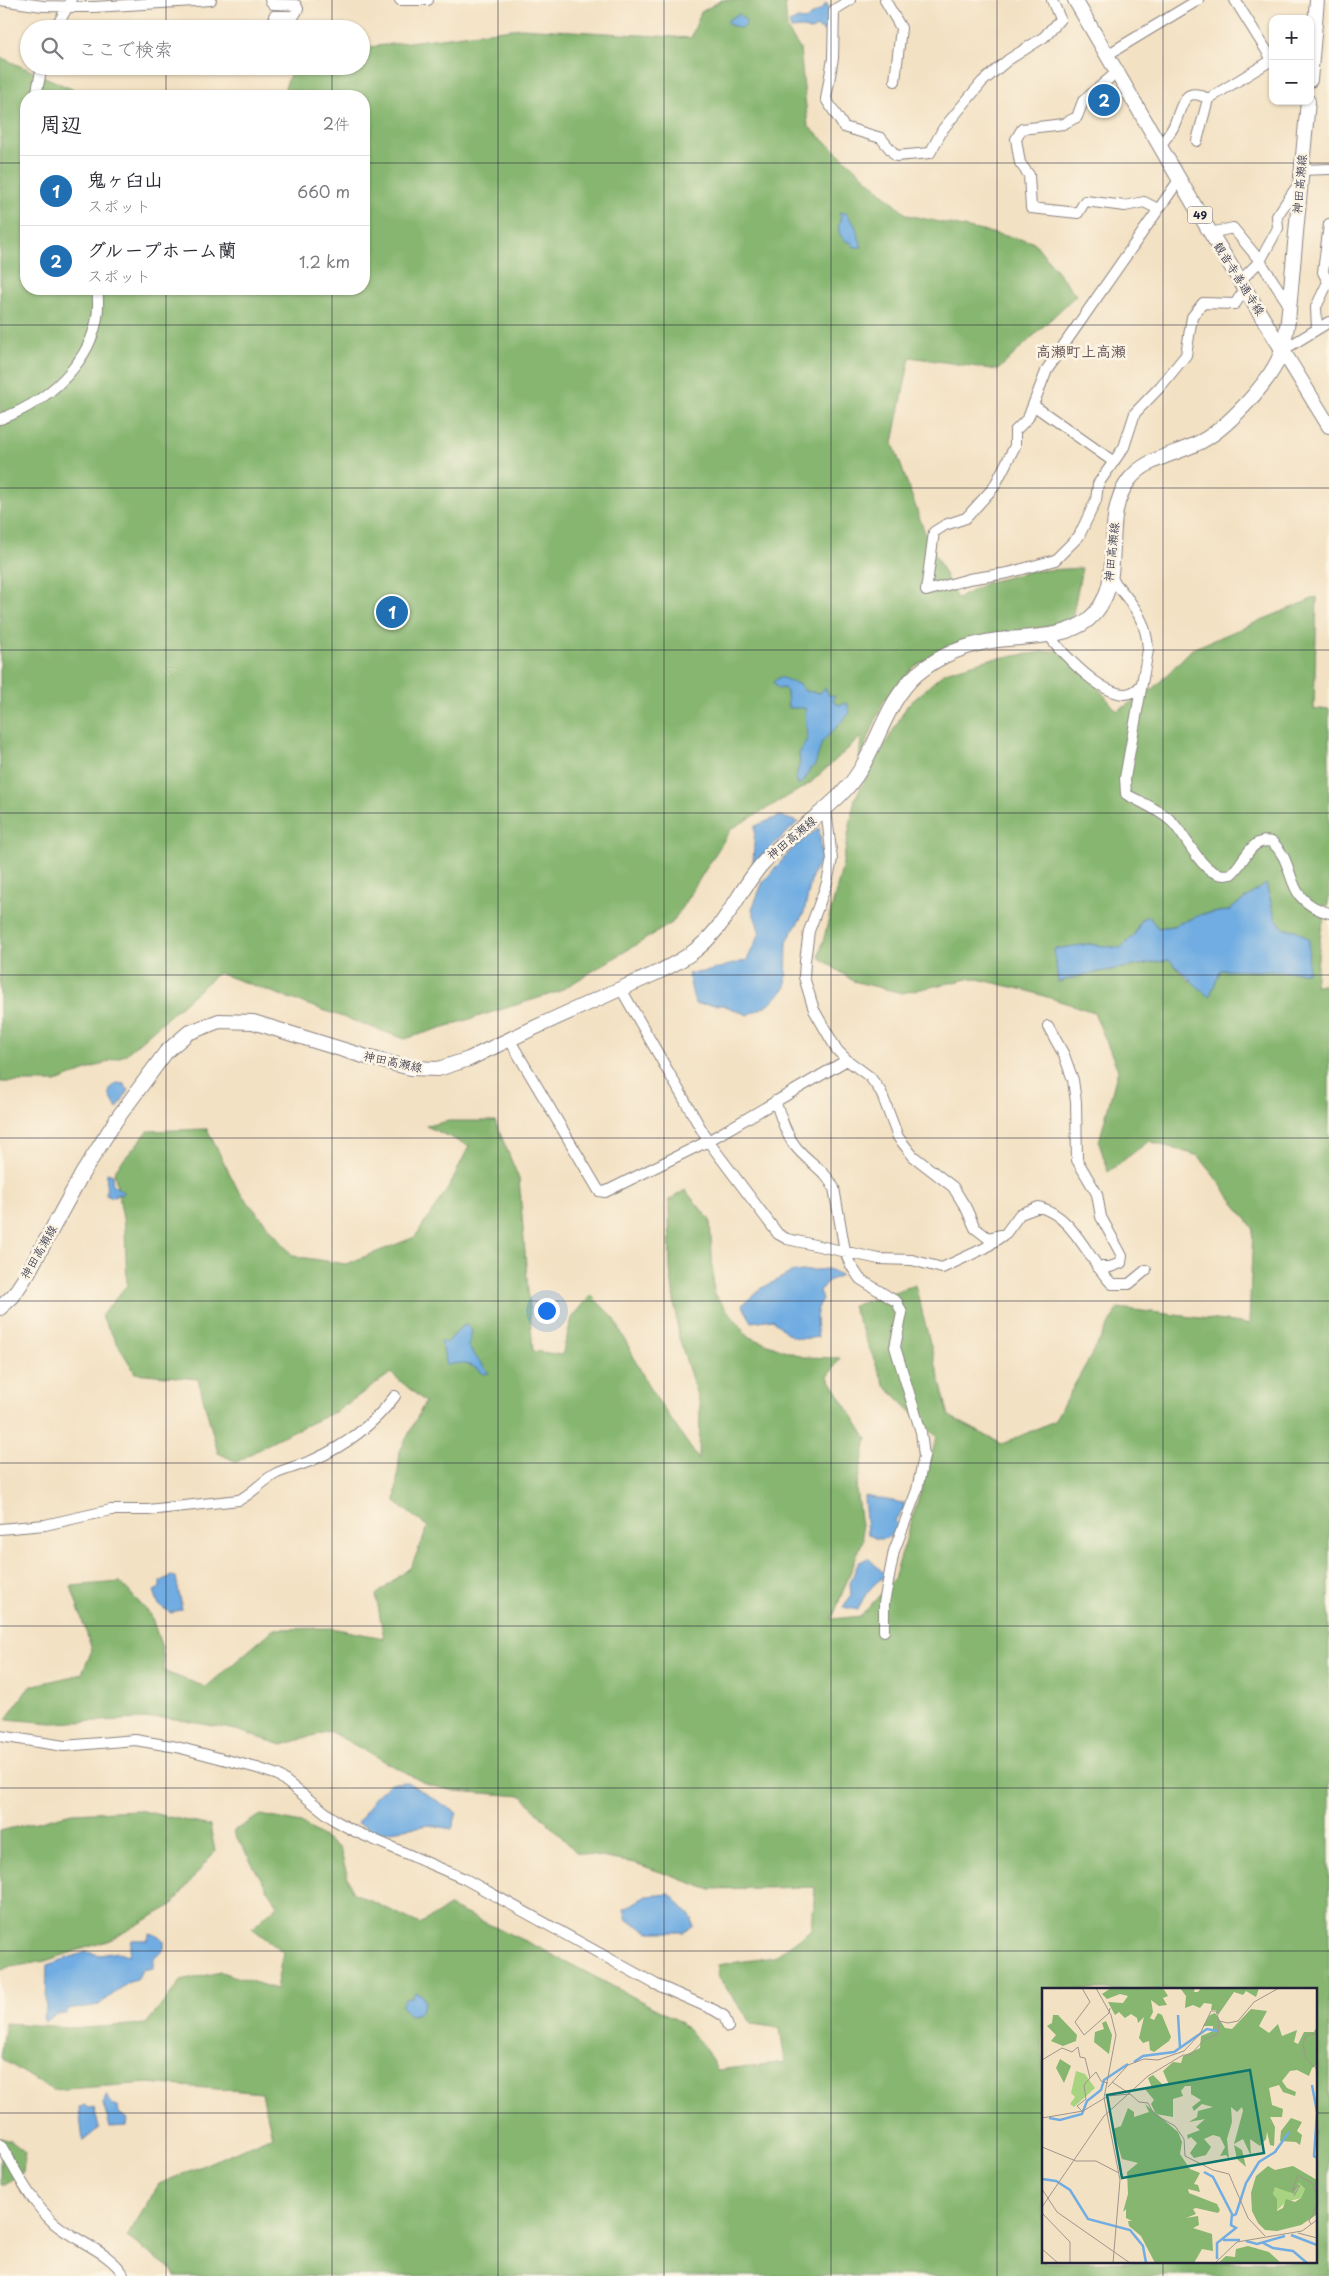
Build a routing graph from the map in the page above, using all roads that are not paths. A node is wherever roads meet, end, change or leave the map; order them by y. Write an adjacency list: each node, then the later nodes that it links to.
1 (0, 0): 13 (street)
2 (210, 0): 13 (street)
3 (270, 0): 14 (street)
4 (400, 0): 5 (street)
5 (428, 0)
6 (850, 0): 8 (street)
7 (885, 0): 22 (street)
8 (1052, 0)
9 (1076, 0): 16 (main road, 観音寺善通寺線 / 49)
10 (1198, 0): 16 (street)
11 (1235, 0): 17 (street)
12 (1317, 0): 18 (main road)
13 (70, 3): 15 (street)
14 (274, 16)
15 (60, 20)
16 (1107, 55): 20 (main road, 観音寺善通寺線 / 49)
17 (1271, 60)
18 (1312, 60)
19 (1269, 63): 24 (street)
20 (1117, 72): 27 (main road, 観音寺善通寺線 / 49); 31 (street)
21 (40, 75): 23 (street)
22 (895, 81)
23 (37, 90)
24 (1208, 99): 26 (street); 27 (street)
25 (1308, 105): 29 (main road, 神田高瀬線)
26 (1197, 141)
27 (1160, 147): 30 (main road, 観音寺善通寺線 / 49)
28 (1329, 169): 29 (street)
29 (1301, 175): 34 (street); 37 (main road, 神田高瀬線)
30 (1179, 180): 31 (street); 33 (main road, 観音寺善通寺線 / 49)
31 (1158, 209): 41 (street)
32 (1329, 224): 39 (street)
33 (1210, 233): 34 (street); 35 (main road, 観音寺善通寺線 / 49)
34 (1260, 261): 35 (street); 37 (street)
35 (1242, 285): 40 (main road, 観音寺善通寺線 / 49); 44 (street)
36 (99, 295): 42 (street)
37 (1289, 305): 40 (main road, 神田高瀬線)
38 (1329, 322): 39 (street)
39 (1317, 329): 40 (street)
40 (1283, 350): 43 (main road, 観音寺善通寺線 / 49); 45 (main road, 神田高瀬線)
41 (1033, 405): 44 (street); 44 (street)
42 (0, 419)
43 (1329, 426)
44 (1114, 462)
45 (1110, 578): 46 (main road, 神田高瀬線); 47 (street)
46 (1048, 634): 47 (street); 48 (main road, 神田高瀬線)
47 (1142, 684): 49 (street)
48 (826, 809): 50 (main road, 神田高瀬線); 53 (street)
49 (1329, 913)
50 (621, 989): 52 (main road, 神田高瀬線); 55 (street)
51 (1048, 1026): 58 (street)
52 (509, 1039): 55 (street); 60 (main road, 神田高瀬線)
53 (847, 1060): 54 (street); 56 (street)
54 (775, 1100): 55 (street); 57 (street)
55 (708, 1141): 57 (street)
56 (1006, 1233): 57 (street); 58 (street)
57 (845, 1251): 63 (street)
58 (1097, 1267): 59 (street)
59 (1146, 1270)
60 (0, 1308)
61 (395, 1396): 62 (street)
62 (0, 1529)
63 (884, 1631)
64 (0, 1736): 65 (street)
65 (728, 2027)
66 (0, 2144): 67 (street)
67 (124, 2276)

